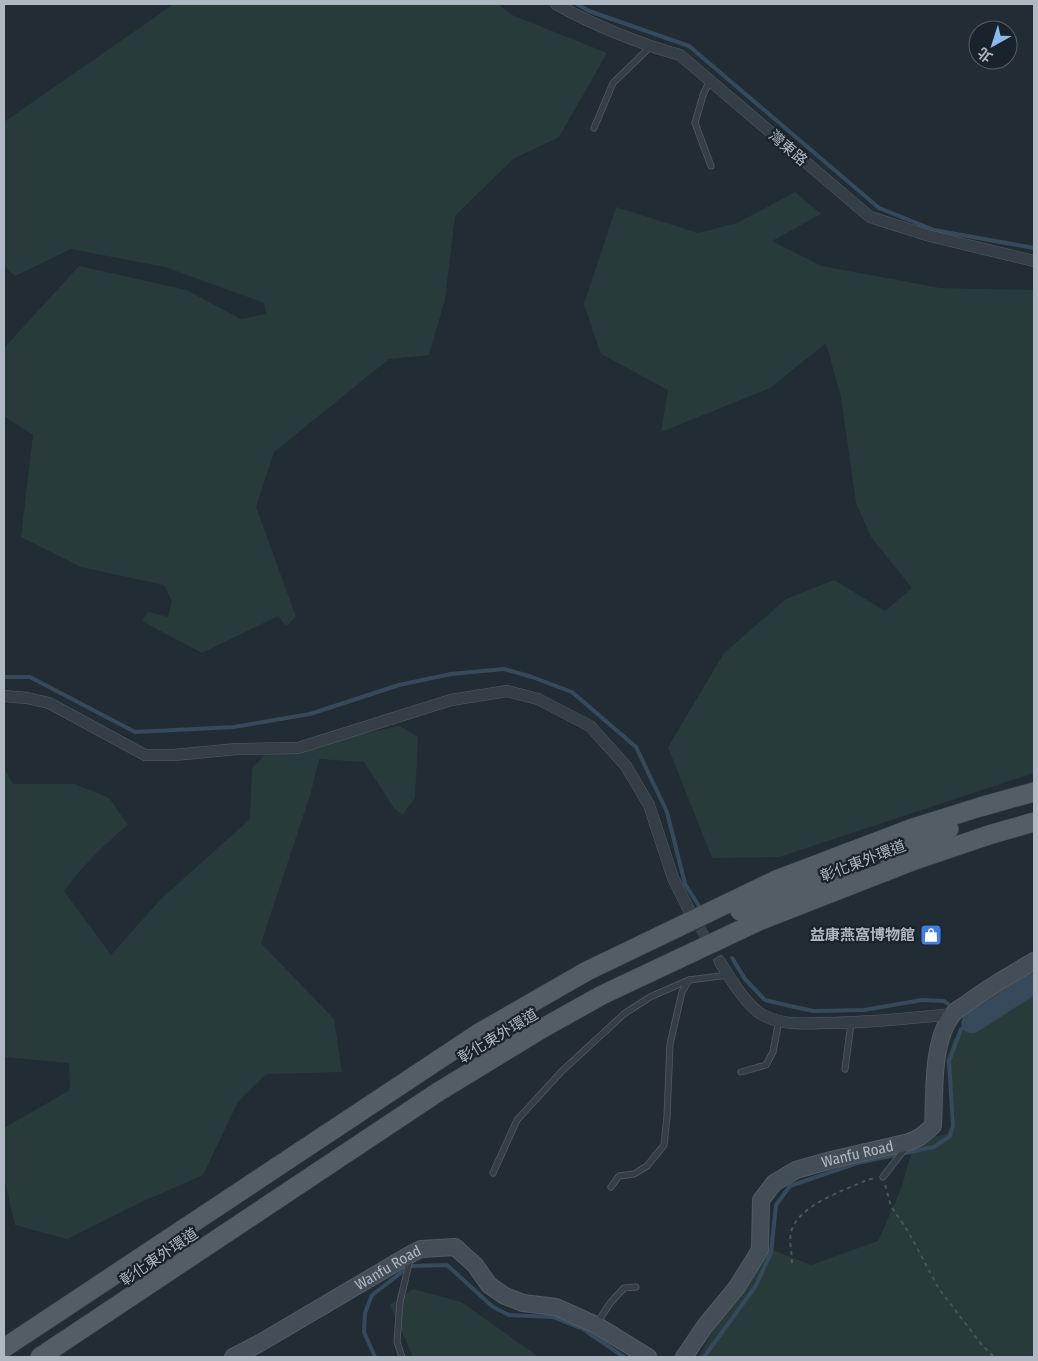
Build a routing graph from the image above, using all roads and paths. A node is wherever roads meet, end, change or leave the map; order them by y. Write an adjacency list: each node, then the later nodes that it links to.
1 (556, 4): 2 (street, 灣東路)
2 (650, 47): 3 (street, 灣東路); 4 (lane)
3 (710, 80): 5 (lane); 6 (street, 灣東路)
4 (594, 128)
5 (711, 166)
6 (1034, 261)
7 (4, 696): 12 (street)
8 (1034, 792): 30 (main road)
9 (1034, 803): 31 (main road, 彰化東外環道)
10 (1034, 822): 32 (main road, 彰化東外環道)
11 (1034, 833): 33 (main road)
12 (689, 910)
13 (720, 962): 15 (street)
14 (1034, 962): 17 (street, Wanfu Road)
15 (728, 975): 16 (lane); 18 (street)
16 (689, 980): 23 (lane); 25 (lane)
17 (954, 1014): 19 (street); 22 (street, Wanfu Road)
18 (779, 1020): 19 (street); 21 (lane)
19 (851, 1023): 20 (lane)
20 (845, 1069)
21 (741, 1072)
22 (909, 1142): 24 (lane); 37 (street, Wanfu Road)
23 (493, 1173)
24 (883, 1177): 27 (path); 38 (path)
25 (611, 1187)
26 (410, 1254): 29 (street, Wanfu Road); 34 (street, Wanfu Road); 35 (lane)
27 (792, 1263)
28 (636, 1287): 29 (lane)
29 (596, 1325): 36 (street, Wanfu Road)
30 (4, 1348)
31 (9, 1357)
32 (40, 1357)
33 (58, 1357)
34 (233, 1357)
35 (402, 1357)
36 (648, 1357)
37 (684, 1357)
38 (994, 1357)

